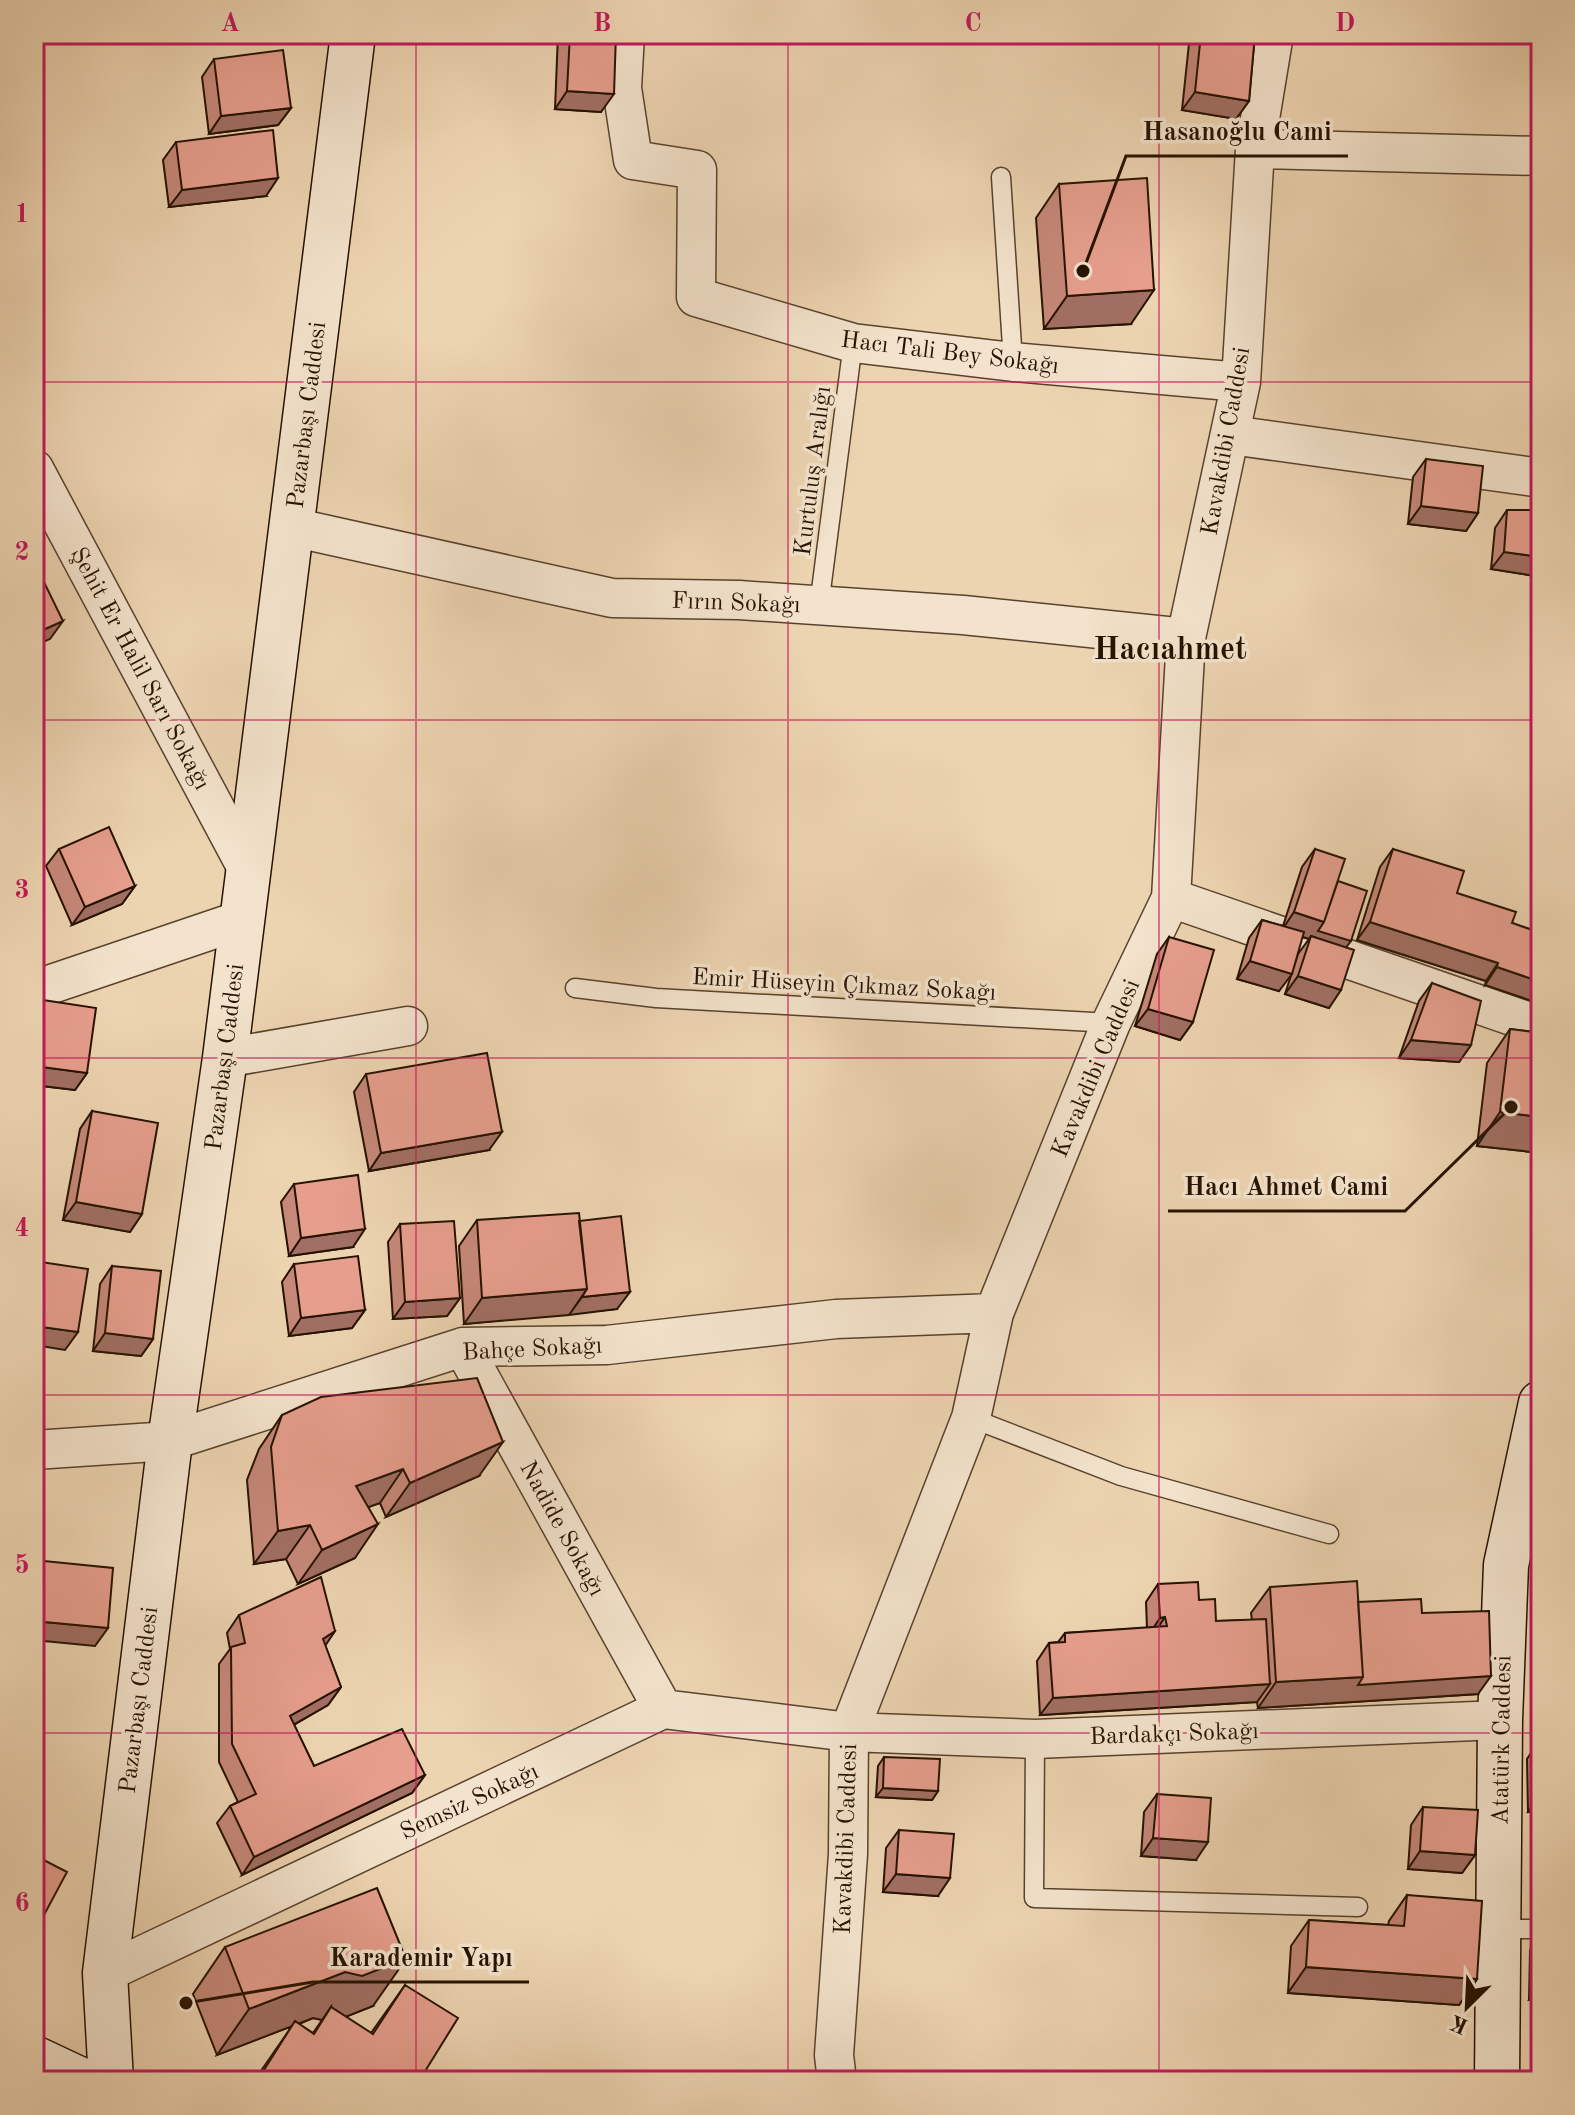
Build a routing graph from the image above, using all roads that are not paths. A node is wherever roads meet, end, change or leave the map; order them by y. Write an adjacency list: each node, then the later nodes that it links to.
1 (353, 34): 13 (street, Pazarbaşı Caddesi)
2 (625, 34): 7 (street, Hacı Tali Bey Sokağı)
3 (1274, 34): 4 (street, Kavakdibi Caddesi)
4 (1255, 149): 5 (street); 9 (street, Kavakdibi Caddesi)
5 (1541, 156)
6 (1001, 177): 8 (lane)
7 (853, 343): 8 (street, Hacı Tali Bey Sokağı); 14 (lane, Kurtuluş Aralığı)
8 (1013, 362): 9 (street, Hacı Tali Bey Sokağı)
9 (1241, 382): 10 (street, Kavakdibi Caddesi)
10 (1231, 435): 12 (street); 15 (street, Kavakdibi Caddesi)
11 (34, 469): 16 (street, Şehit Er Halil Sarı Sokağı)
12 (1541, 478)
13 (292, 527): 14 (street, Fırın Sokağı); 16 (street, Pazarbaşı Caddesi)
14 (819, 606): 15 (street, Fırın Sokağı)
15 (1186, 638): 17 (street, Kavakdibi Caddesi)
16 (247, 868): 18 (street, Pazarbaşı Caddesi)
17 (1171, 898): 21 (street, Kavakdibi Caddesi); 23 (street)
18 (241, 920): 20 (street); 24 (street, Pazarbaşı Caddesi)
19 (575, 988): 21 (lane, Emir Hüseyin Çıkmaz Sokağı)
20 (34, 990)
21 (1111, 1023): 25 (street, Kavakdibi Caddesi)
22 (408, 1026): 24 (street)
23 (1541, 1026)
24 (225, 1058): 29 (street, Pazarbaşı Caddesi)
25 (994, 1313): 26 (street, Bahçe Sokağı); 27 (street, Kavakdibi Caddesi)
26 (463, 1347): 29 (street, Bahçe Sokağı); 32 (street, Nadide Sokağı)
27 (971, 1418): 31 (lane); 34 (street, Kavakdibi Caddesi)
28 (1539, 1424): 33 (street, Atatürk Caddesi)
29 (170, 1441): 30 (street, Bahçe Sokağı); 39 (street, Pazarbaşı Caddesi)
30 (34, 1450)
31 (1329, 1534)
32 (663, 1709): 34 (street); 39 (street, Semsiz Sokağı)
33 (1500, 1720): 35 (street, Bardakçı Sokağı); 37 (street, Atatürk Caddesi)
34 (849, 1732): 35 (street, Bardakçı Sokağı); 43 (street, Kavakdibi Caddesi)
35 (1035, 1739): 36 (lane)
36 (1358, 1907)
37 (1498, 1929): 38 (lane); 44 (street, Atatürk Caddesi)
38 (1541, 1929)
39 (105, 1973): 42 (street, Pazarbaşı Caddesi)
40 (34, 2058): 41 (street)
41 (83, 2081)
42 (111, 2081)
43 (837, 2081)
44 (1497, 2081)

